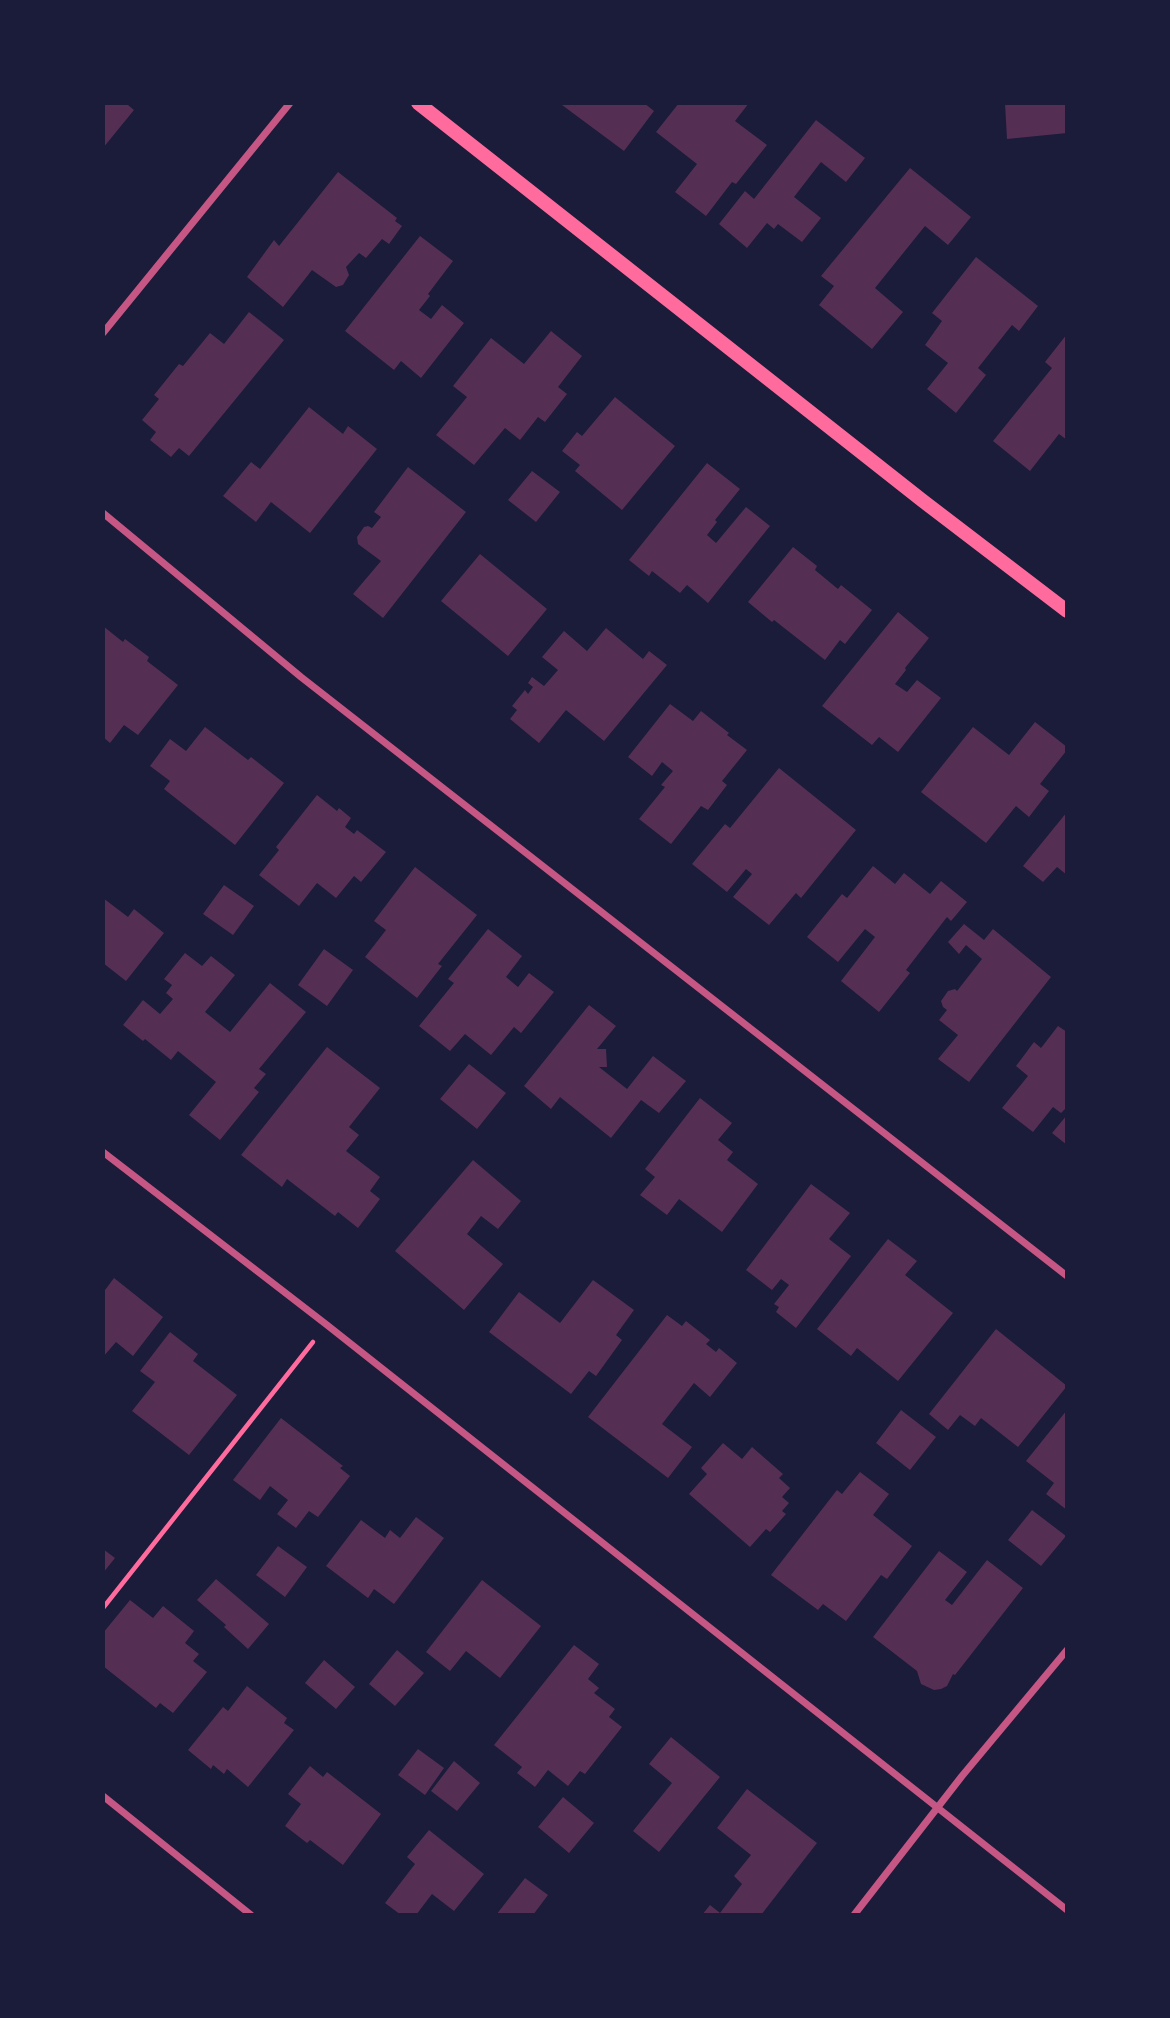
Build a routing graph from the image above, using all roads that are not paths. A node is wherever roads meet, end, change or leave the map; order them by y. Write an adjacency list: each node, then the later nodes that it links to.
1 (289, 103): 3 (street)
2 (418, 103): 5 (main road)
3 (103, 333)
4 (103, 513): 7 (street)
5 (1067, 611)
6 (103, 1152): 10 (street)
7 (1067, 1276)
8 (1067, 1650): 10 (street)
9 (103, 1796): 12 (street)
10 (937, 1808): 11 (street); 13 (street)
11 (1067, 1910)
12 (251, 1915)
13 (853, 1915)

